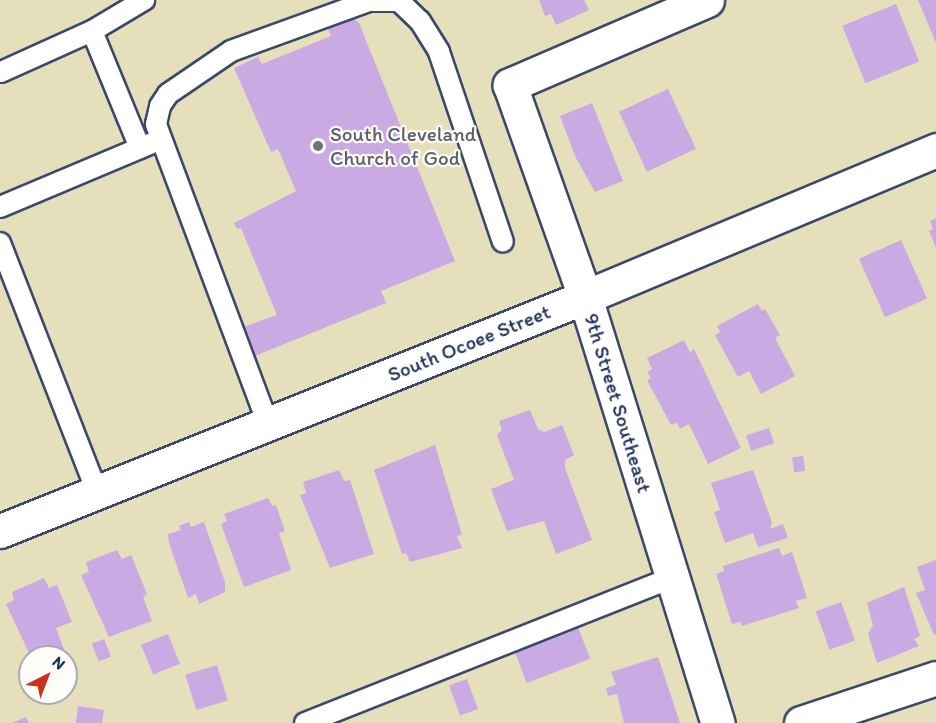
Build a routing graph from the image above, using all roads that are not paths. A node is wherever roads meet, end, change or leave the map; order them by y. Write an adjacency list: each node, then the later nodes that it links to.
1 (144, 0): 3 (lane)
2 (707, 0): 11 (street, 9th Street Southeast)
3 (92, 31): 4 (lane); 6 (lane)
4 (1, 72)
5 (162, 139): 6 (lane); 9 (lane); 12 (lane)
6 (140, 148): 8 (lane)
7 (936, 150): 11 (street, South Ocoee Street)
8 (0, 207)
9 (503, 242)
10 (0, 243): 13 (lane)
11 (585, 297): 12 (street, South Ocoee Street); 15 (street, 9th Street Southeast)
12 (268, 424): 13 (street, South Ocoee Street)
13 (97, 492): 14 (street, South Ocoee Street)
14 (0, 531)
15 (672, 578): 17 (lane); 18 (street, 9th Street Southeast)
16 (936, 678): 19 (street)
17 (305, 723)
18 (718, 723)
19 (801, 723)

